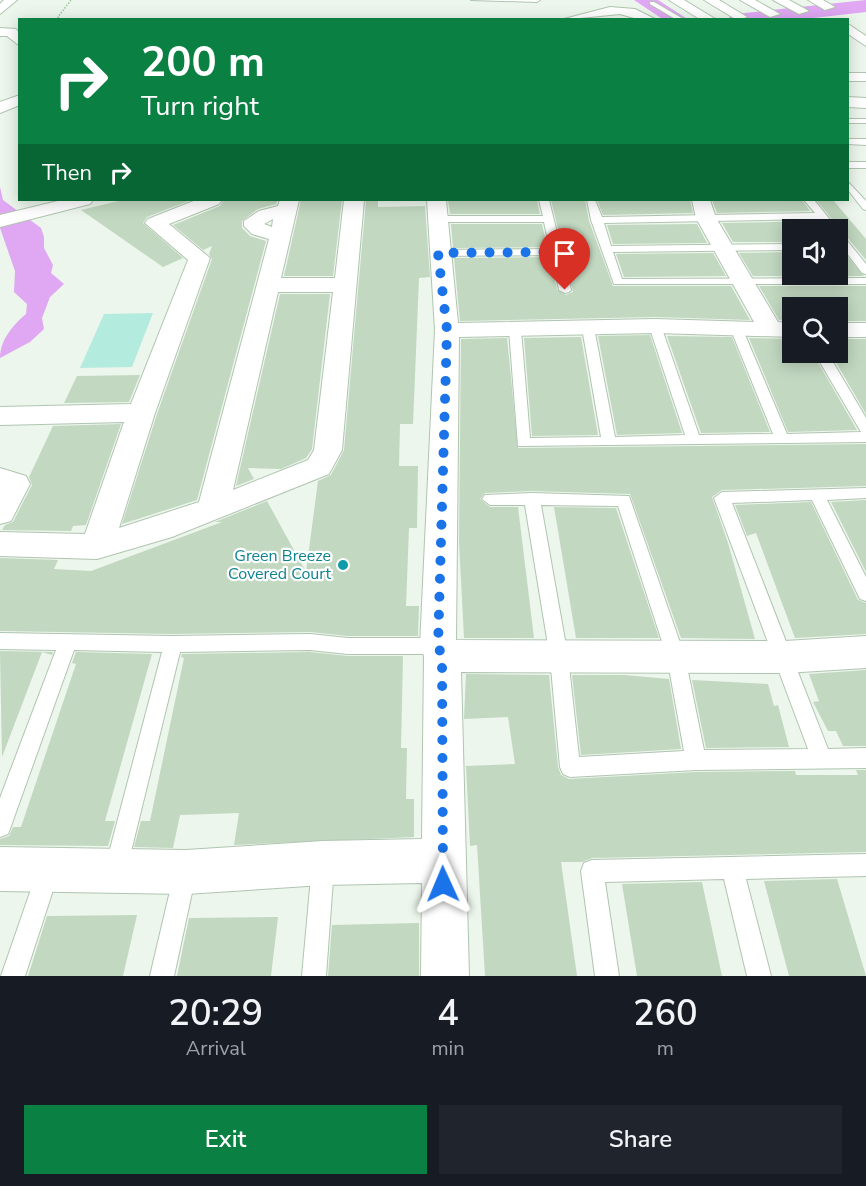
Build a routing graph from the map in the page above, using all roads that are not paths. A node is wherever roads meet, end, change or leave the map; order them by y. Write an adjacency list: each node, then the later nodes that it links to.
1 (11, 0): 10 (street)
2 (474, 0): 3 (lane)
3 (537, 0)
4 (675, 0): 17 (street)
5 (710, 0): 18 (street)
6 (746, 0): 13 (street)
7 (779, 0): 11 (street)
8 (814, 0): 12 (street)
9 (652, 3): 16 (lane)
10 (0, 10)
11 (802, 11)
12 (831, 13)
13 (774, 14)
14 (595, 17): 15 (street)
15 (647, 18)
16 (678, 18)
17 (709, 18)
18 (732, 18)
19 (849, 29): 23 (street)
20 (0, 32): 21 (street)
21 (18, 40)
22 (849, 40): 23 (street)
23 (865, 41)
24 (849, 77): 25 (street)
25 (866, 77)
26 (849, 102): 27 (street)
27 (865, 103)
28 (849, 121): 29 (lane)
29 (866, 121)
30 (849, 142): 31 (lane)
31 (866, 142)
32 (849, 165): 33 (lane)
33 (866, 165)
34 (849, 187): 35 (lane); 43 (lane)
35 (866, 189)
36 (77, 201): 50 (street)
37 (210, 201): 72 (street)
38 (354, 201): 61 (street)
39 (544, 201): 47 (lane)
40 (591, 201): 49 (lane)
41 (809, 201): 46 (lane)
42 (287, 205): 60 (street)
43 (866, 207)
44 (437, 209): 47 (lane); 56 (street)
45 (704, 209): 46 (lane); 49 (lane); 53 (street)
46 (823, 216): 48 (lane)
47 (549, 219): 54 (lane)
48 (825, 219)
49 (596, 220): 52 (lane)
50 (0, 221)
51 (782, 247): 53 (lane)
52 (606, 249): 53 (lane); 59 (lane)
53 (724, 249): 59 (street)
54 (558, 252): 56 (lane); 62 (lane)
55 (848, 252): 57 (lane)
56 (438, 253): 65 (street)
57 (866, 271)
58 (866, 281): 59 (lane)
59 (744, 283): 68 (street)
60 (267, 285): 61 (street); 84 (street)
61 (345, 285): 84 (street)
62 (565, 290)
63 (655, 326): 64 (street); 67 (street); 77 (lane)
64 (588, 328): 66 (street); 78 (lane)
65 (447, 330): 66 (street); 92 (street)
66 (515, 330): 78 (lane)
67 (738, 330): 68 (street); 75 (lane)
68 (782, 330)
69 (848, 330): 70 (street)
70 (866, 330)
71 (827, 363): 74 (lane)
72 (141, 413): 73 (street); 87 (street)
73 (0, 416)
74 (866, 429)
75 (782, 438): 76 (lane); 77 (lane)
76 (866, 438)
77 (693, 439): 78 (lane)
78 (609, 441)
79 (0, 479): 85 (street)
80 (866, 494): 81 (lane)
81 (817, 495): 88 (lane); 96 (lane)
82 (490, 499): 83 (lane)
83 (532, 499): 94 (lane); 95 (lane)
84 (213, 509): 87 (street)
85 (0, 513)
86 (0, 544): 87 (street)
87 (97, 547)
88 (866, 594)
89 (0, 641): 90 (lane)
90 (67, 644): 91 (lane); 100 (lane)
91 (173, 644): 92 (lane); 107 (lane)
92 (440, 651): 94 (street); 101 (street)
93 (866, 652): 96 (street)
94 (559, 657): 95 (street); 98 (lane)
95 (676, 657): 96 (street); 98 (lane)
96 (785, 657): 99 (lane)
97 (866, 758): 99 (lane)
98 (696, 760): 99 (lane)
99 (822, 760)
100 (0, 826)
101 (442, 861): 102 (street); 112 (street)
102 (323, 863): 108 (street); 111 (lane)
103 (866, 865): 104 (lane)
104 (732, 868): 113 (lane); 114 (lane)
105 (0, 869): 106 (street)
106 (49, 869): 107 (street); 109 (lane)
107 (116, 869): 108 (street)
108 (186, 872): 110 (lane)
109 (13, 976)
110 (162, 976)
111 (314, 976)
112 (445, 976)
113 (608, 976)
114 (759, 976)

